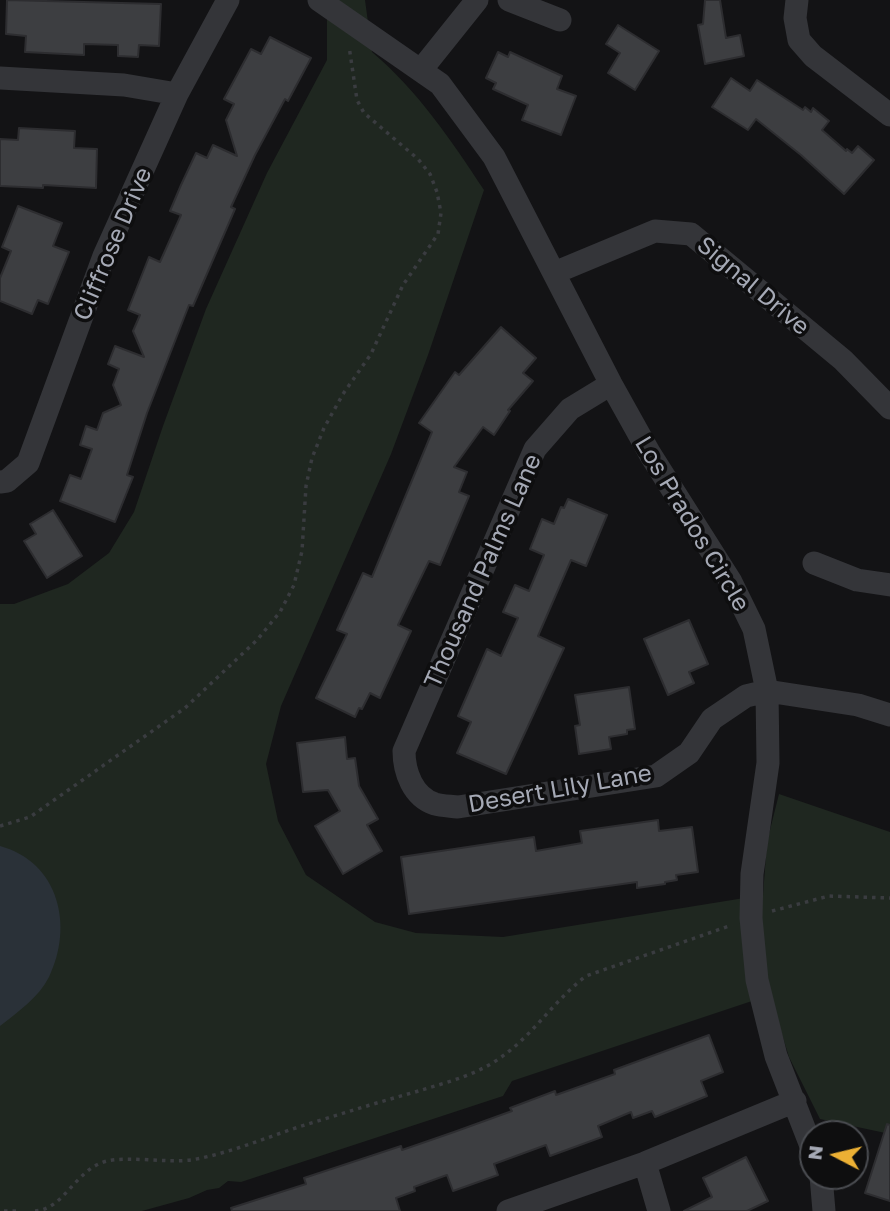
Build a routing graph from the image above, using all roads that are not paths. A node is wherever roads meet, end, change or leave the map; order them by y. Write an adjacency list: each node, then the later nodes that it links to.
1 (228, 0): 9 (street, Cliffrose Drive)
2 (319, 0): 7 (street, Los Prados Circle)
3 (477, 0): 7 (street)
4 (509, 0): 6 (street)
5 (797, 0): 10 (street)
6 (560, 20)
7 (421, 69): 11 (street, Los Prados Circle)
8 (0, 78): 9 (street)
9 (177, 94): 14 (street, Cliffrose Drive)
10 (890, 115)
11 (554, 273): 12 (street, Los Prados Circle); 13 (street, Signal Drive)
12 (611, 384): 17 (street, Los Prados Circle); 19 (street, Thousand Palms Lane)
13 (890, 408)
14 (0, 482)
15 (814, 563): 16 (street)
16 (890, 584)
17 (767, 691): 18 (street); 19 (street, Desert Lily Lane); 20 (street, Los Prados Circle)
18 (890, 716)
19 (412, 786)
20 (794, 1101): 21 (street, Los Prados Circle); 22 (street)
21 (801, 1120)
22 (645, 1163): 24 (street); 25 (street)
23 (822, 1190): 26 (street)
24 (508, 1211)
25 (659, 1211)
26 (824, 1211)

